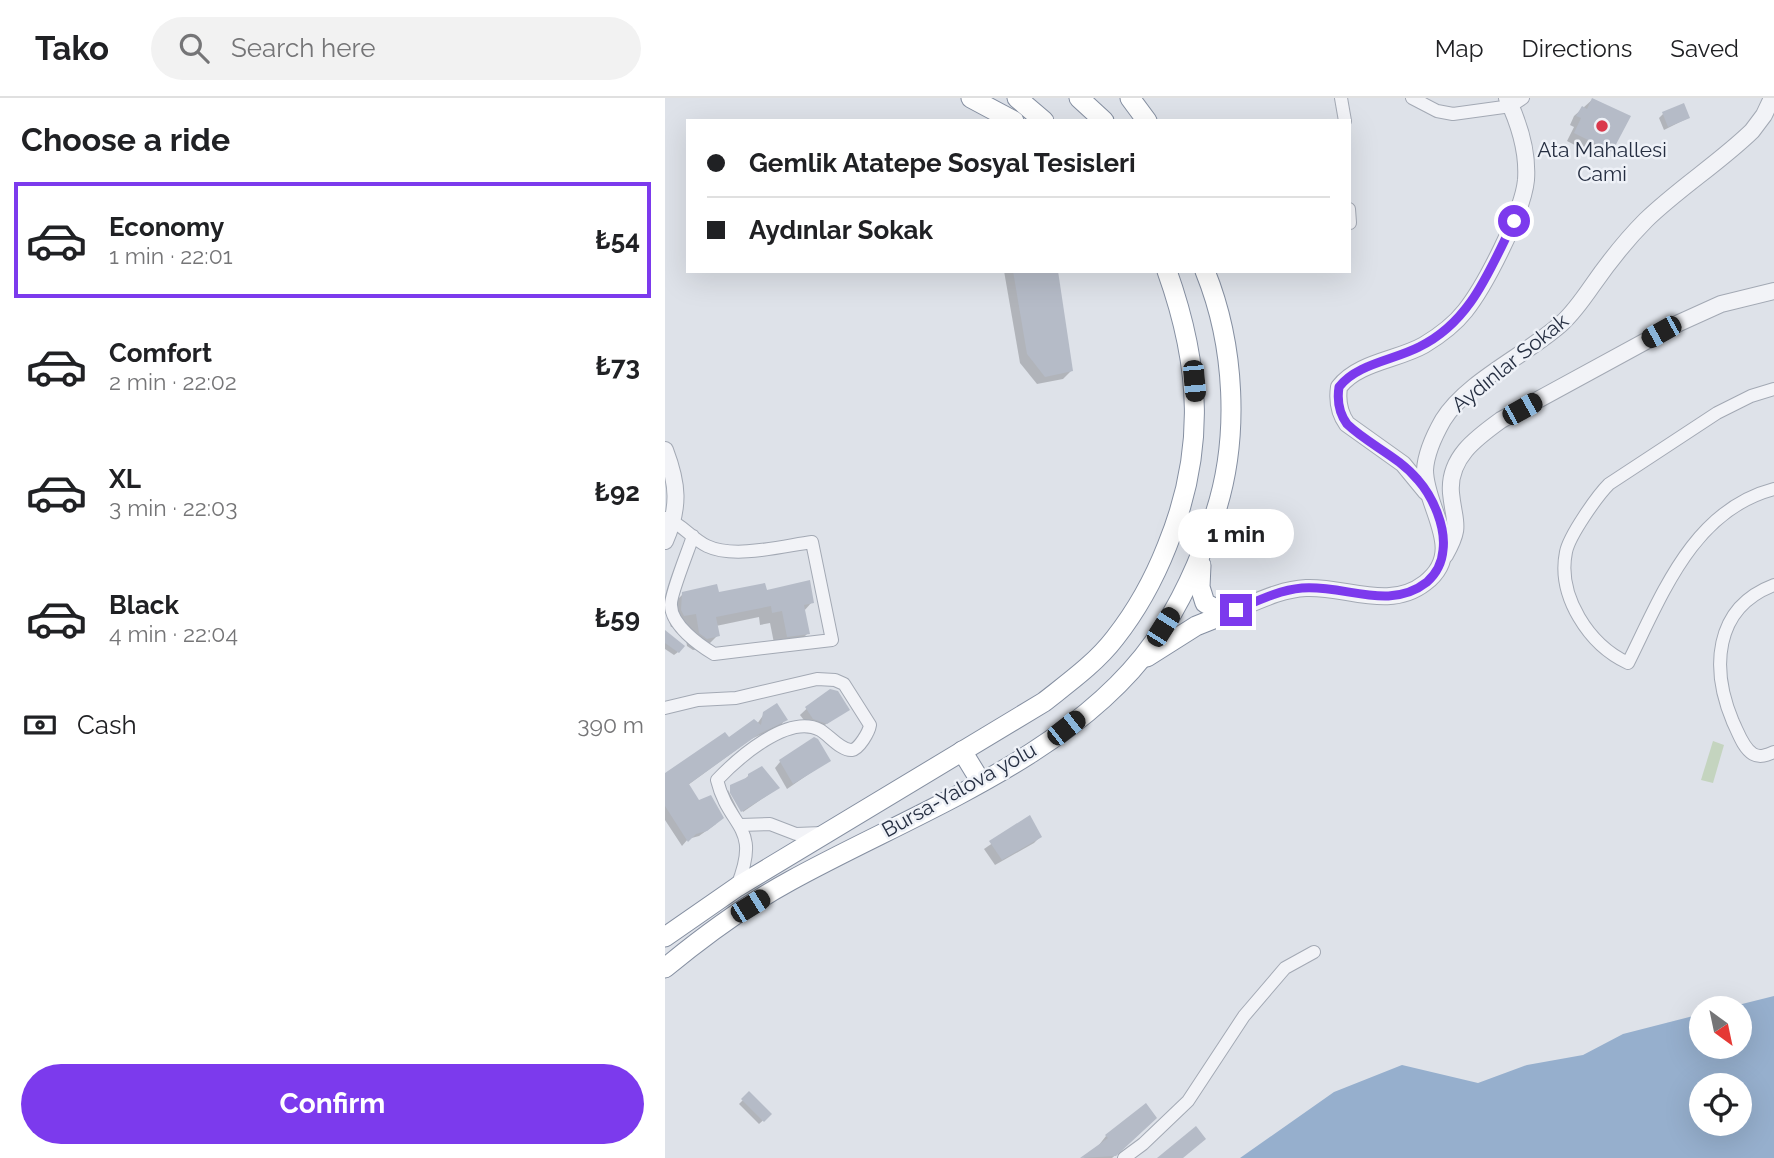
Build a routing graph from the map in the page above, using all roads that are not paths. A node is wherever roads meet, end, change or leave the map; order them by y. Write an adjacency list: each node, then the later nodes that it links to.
1 (971, 98): 9 (highway)
2 (1017, 98): 10 (highway)
3 (1079, 98): 11 (highway)
4 (1130, 98): 12 (highway)
5 (1341, 98): 13 (street)
6 (1412, 98): 8 (street)
7 (1772, 98): 20 (street, Aydınlar Sokak)
8 (1514, 101): 20 (street)
9 (1010, 119)
10 (1042, 119)
11 (1102, 119)
12 (1146, 119)
13 (1345, 119)
14 (1168, 273): 30 (highway, Bursa-Yalova yolu)
15 (1206, 273): 24 (highway, Bursa-Yalova yolu)
16 (1774, 290): 25 (street)
17 (1774, 389): 19 (street)
18 (665, 450): 21 (street)
19 (1774, 489)
20 (1431, 500): 25 (street, Aydınlar Sokak)
21 (669, 519): 22 (street); 23 (street)
22 (693, 536): 22 (street)
23 (665, 541)
24 (1202, 553): 27 (highway); 28 (highway, Bursa-Yalova yolu)
25 (1441, 564): 27 (street)
26 (1774, 585): 31 (street)
27 (1236, 610): 28 (highway)
28 (1134, 665): 32 (highway, Bursa-Yalova yolu)
29 (665, 708): 33 (street)
30 (962, 751): 32 (highway); 34 (highway, Bursa-Yalova yolu)
31 (1774, 752)
32 (981, 782): 38 (highway, Bursa-Yalova yolu)
33 (740, 825): 34 (street); 35 (street)
34 (827, 832): 35 (highway, Bursa-Yalova yolu)
35 (737, 887): 36 (highway, Bursa-Yalova yolu)
36 (665, 937)
37 (1314, 952): 39 (street)
38 (665, 968)
39 (1124, 1158)

